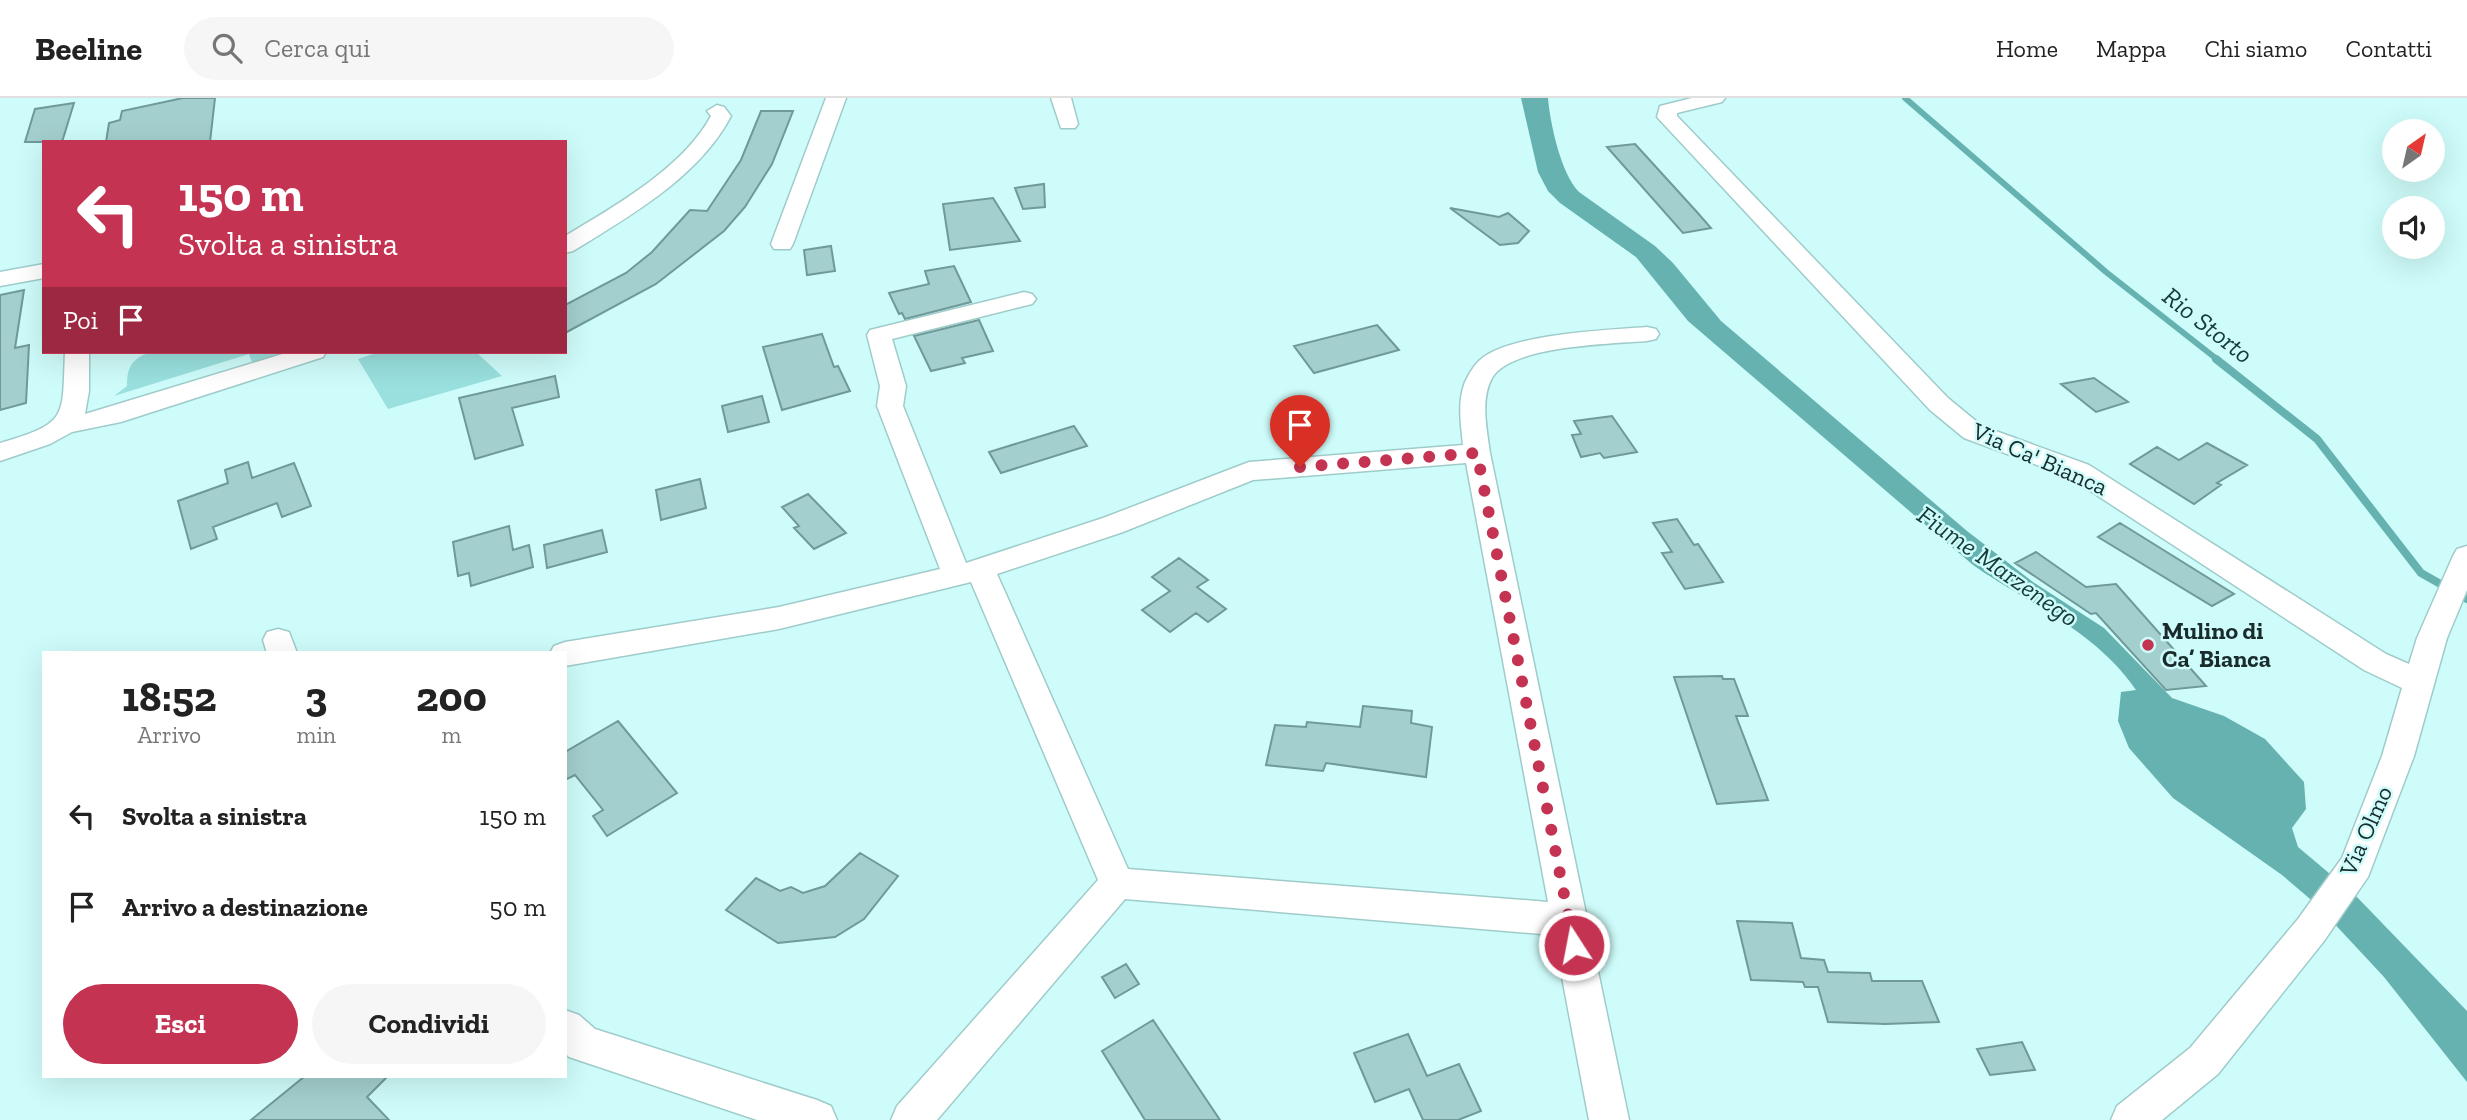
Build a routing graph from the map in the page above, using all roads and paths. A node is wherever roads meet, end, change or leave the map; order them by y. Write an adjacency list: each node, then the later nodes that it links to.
1 (836, 98): 6 (street)
2 (1060, 98): 5 (street)
3 (1715, 98): 20 (street, Via Ca' Bianca)
4 (717, 111): 7 (street)
5 (1068, 124)
6 (782, 244)
7 (567, 245)
8 (42, 271): 9 (street)
9 (0, 279)
10 (1024, 299): 18 (street)
11 (1647, 334): 16 (street)
12 (77, 354): 14 (street)
13 (308, 354): 14 (street)
14 (64, 424): 15 (street)
15 (0, 452)
16 (1477, 453): 18 (street); 22 (street)
17 (2466, 558): 20 (street, Via Olmo)
18 (969, 572): 19 (street); 21 (street)
19 (567, 654)
20 (2416, 690): 27 (street, Via Olmo)
21 (1118, 883): 22 (street); 25 (street)
22 (1569, 920): 26 (street)
23 (567, 1030): 24 (street)
24 (817, 1120)
25 (911, 1120)
26 (1609, 1120)
27 (2131, 1120)

